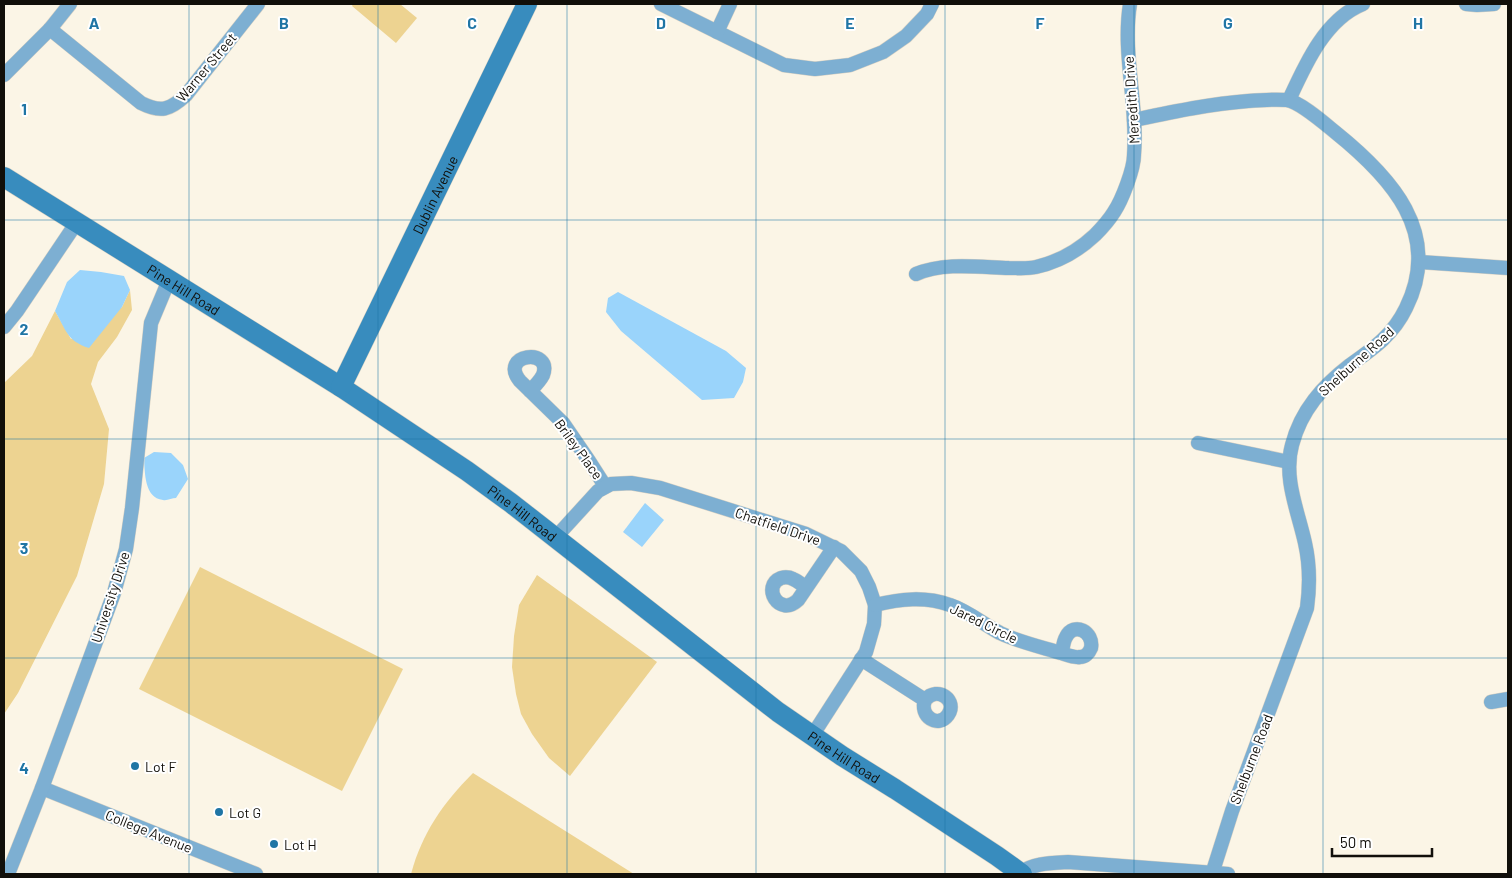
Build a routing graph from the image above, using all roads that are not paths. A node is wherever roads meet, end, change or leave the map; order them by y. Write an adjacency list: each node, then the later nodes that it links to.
1 (70, 4): 11 (street)
2 (258, 4): 11 (street, Warner Street)
3 (528, 4): 23 (street, Dublin Avenue)
4 (661, 4): 12 (street)
5 (730, 4): 12 (street)
6 (932, 4): 12 (street)
7 (1130, 4): 15 (street, Meredith Drive)
8 (1363, 4): 14 (street)
9 (1466, 4): 10 (street)
10 (1494, 4)
11 (50, 29): 13 (street)
12 (716, 32)
13 (4, 75)
14 (1289, 100): 15 (street); 18 (street, Shelburne Road)
15 (1134, 120): 20 (street, Meredith Drive)
16 (4, 177): 17 (street, Pine Hill Road)
17 (77, 222): 21 (street, Pine Hill Road); 22 (street)
18 (1420, 262): 19 (street); 26 (street, Shelburne Road)
19 (1508, 268)
20 (916, 274)
21 (169, 280): 23 (street, Pine Hill Road); 38 (street, University Drive)
22 (4, 327)
23 (341, 387): 28 (street, Pine Hill Road)
24 (530, 391): 27 (street, Briley Place)
25 (1198, 443): 26 (street)
26 (1289, 462): 42 (street, Shelburne Road)
27 (605, 486): 28 (street); 29 (street, Chatfield Drive)
28 (556, 537): 37 (street, Pine Hill Road)
29 (834, 547): 30 (street); 31 (street, Chatfield Drive)
30 (806, 588)
31 (875, 605): 32 (street, Jared Circle); 33 (street, Chatfield Drive)
32 (1062, 653)
33 (861, 659): 35 (street); 37 (street, Chatfield Drive)
34 (1508, 699): 36 (street)
35 (925, 700)
36 (1491, 702)
37 (812, 736): 41 (street, Pine Hill Road)
38 (42, 788): 39 (street, University Drive); 40 (street, College Avenue)
39 (8, 874)
40 (256, 874)
41 (1020, 874): 42 (street)
42 (1212, 874): 43 (street)
43 (1228, 874)

